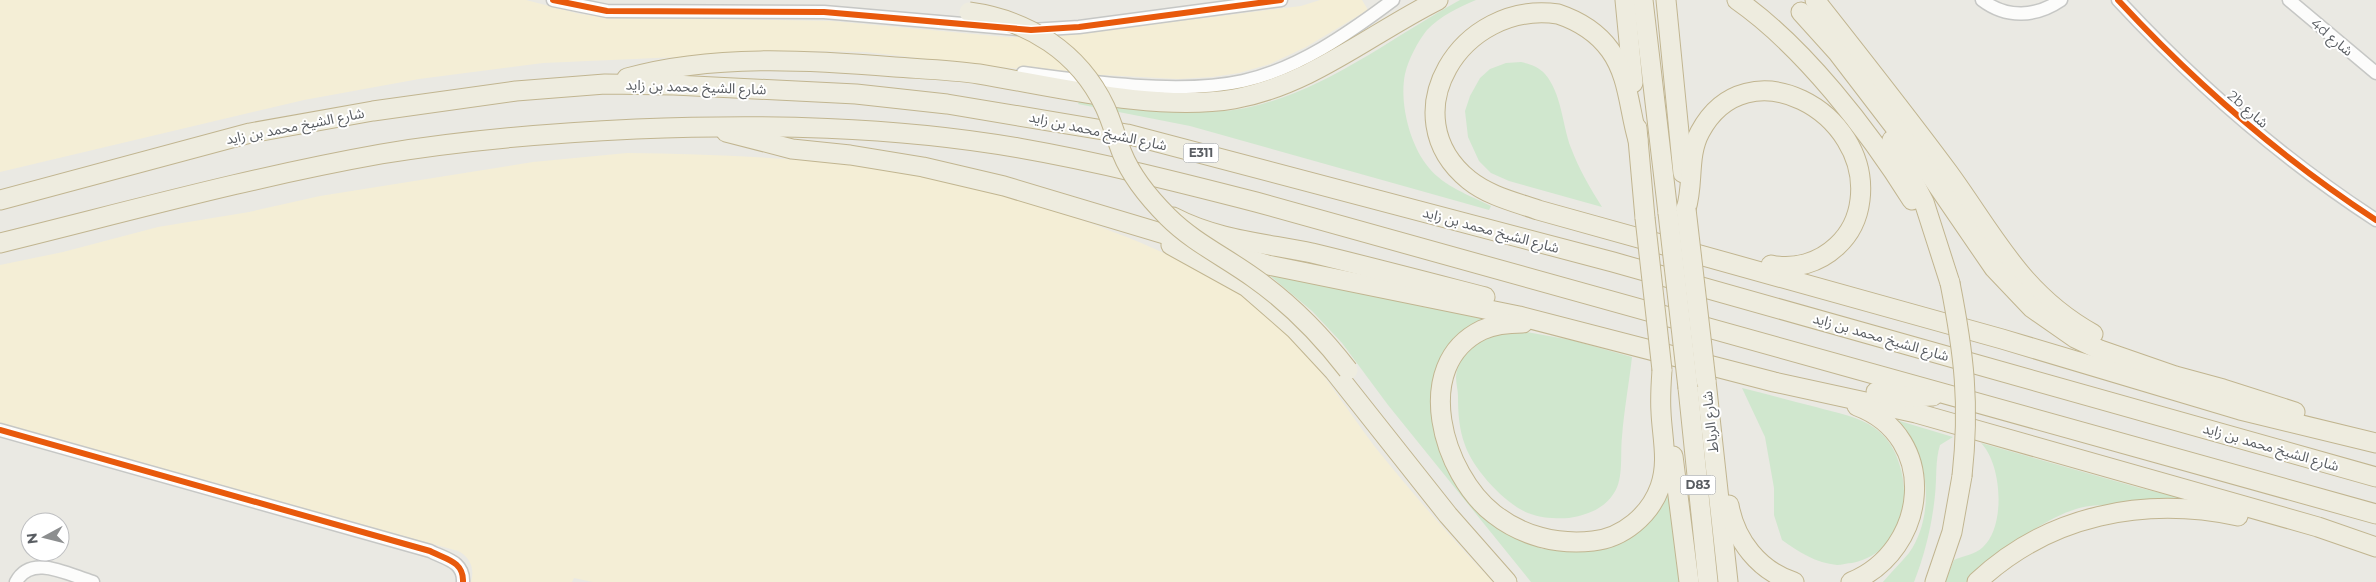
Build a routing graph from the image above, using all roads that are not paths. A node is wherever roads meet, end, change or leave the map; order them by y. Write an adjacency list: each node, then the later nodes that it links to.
1 (553, 0): 12 (street)
2 (1281, 0): 12 (street)
3 (1393, 0): 18 (street)
4 (1415, 0): 16 (highway)
5 (1438, 0): 16 (highway)
6 (1666, 0): 24 (highway)
7 (1737, 0): 28 (highway)
8 (1982, 0): 9 (street)
9 (2061, 0)
10 (2118, 0): 26 (street, 2b شارع)
11 (2289, 0): 17 (street, 4d شارع)
12 (587, 4)
13 (1801, 4): 28 (highway); 35 (highway)
14 (1634, 5): 21 (highway); 24 (highway)
15 (969, 12): 23 (highway, bridge)
16 (1344, 54): 18 (highway)
17 (2376, 72)
18 (977, 74): 19 (highway)
19 (605, 84): 22 (highway, شارع الشيخ محمد بن زايد / E311); 37 (highway, شارع الشيخ محمد بن زايد / E311)
20 (708, 126): 25 (highway); 27 (highway, E311); 33 (highway, E311)
21 (1638, 140): 29 (highway); 31 (highway, bridge)
22 (0, 200)
23 (1160, 208): 33 (highway, bridge); 46 (highway, bridge)
24 (1677, 211): 29 (highway); 36 (highway, شارع الرباط / D83, bridge); 48 (highway, شارع الرباط / D83, bridge)
25 (1113, 218): 30 (highway); 45 (highway)
26 (2376, 220)
27 (0, 243)
28 (1939, 246): 52 (highway, bridge)
29 (1736, 263): 35 (highway)
30 (1558, 326): 31 (highway); 32 (highway)
31 (1662, 370): 47 (highway)
32 (1774, 382): 39 (highway); 51 (highway)
33 (1945, 394): 38 (highway, E311)
34 (0, 430): 40 (street)
35 (2376, 441)
36 (1713, 454): 49 (highway, شارع الرباط / D83); 50 (highway)
37 (2376, 477)
38 (2376, 514)
39 (2376, 548): 53 (highway)
40 (430, 551): 43 (street); 44 (street)
41 (16, 582): 42 (street)
42 (93, 582)
43 (463, 582)
44 (468, 582)
45 (1507, 582)
46 (1521, 582)
47 (1689, 582)
48 (1708, 582)
49 (1728, 582)
50 (1794, 582)
51 (1851, 582)
52 (1935, 582)
53 (1977, 582)

